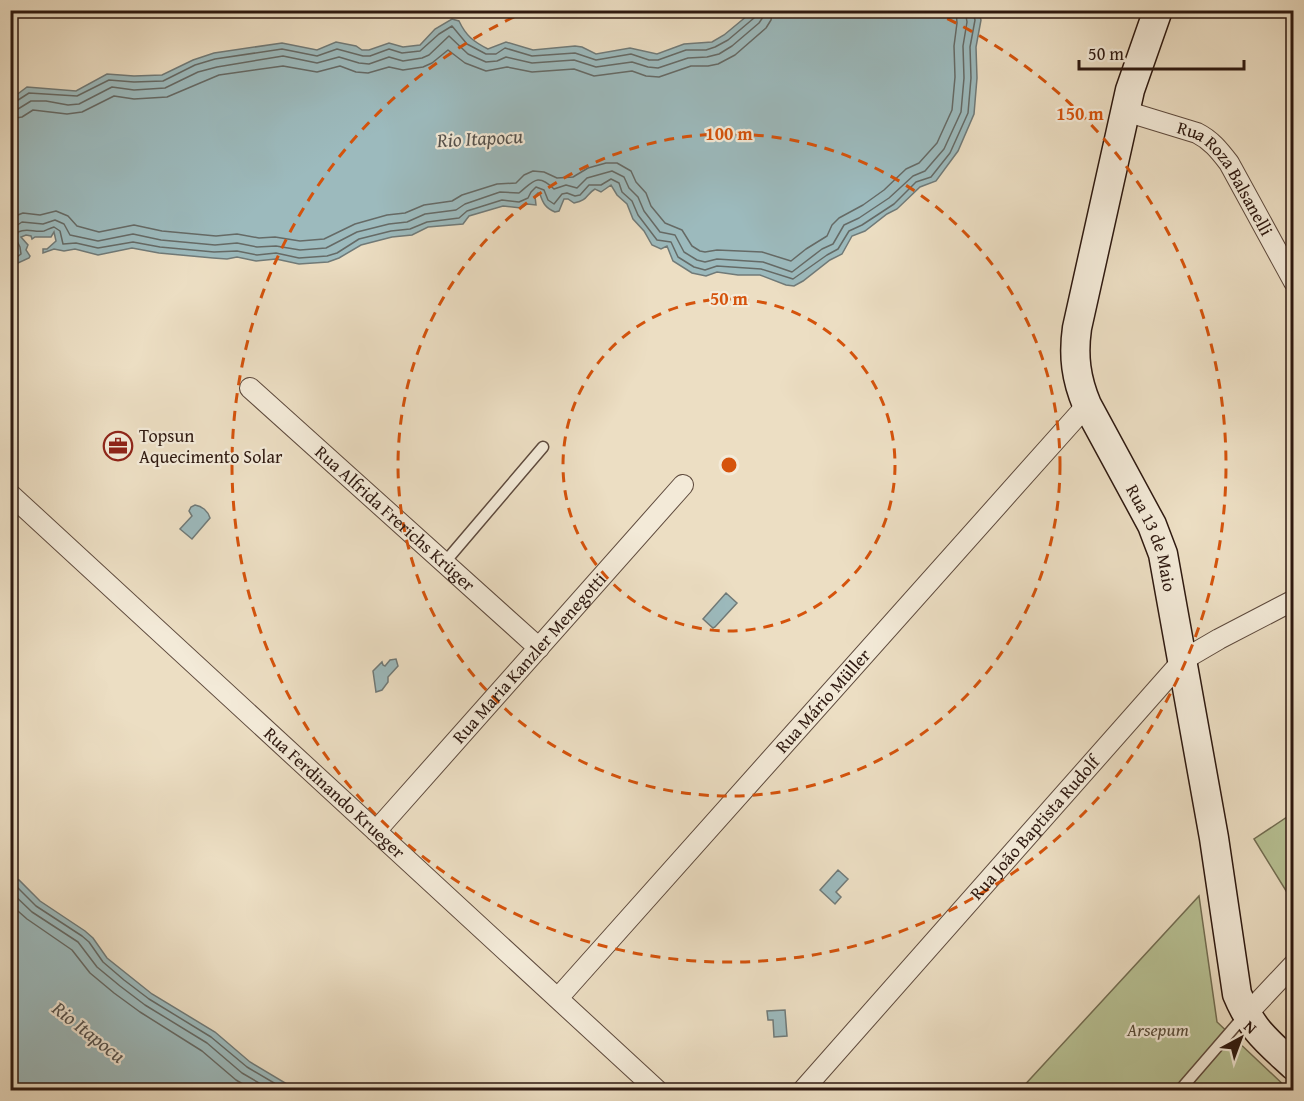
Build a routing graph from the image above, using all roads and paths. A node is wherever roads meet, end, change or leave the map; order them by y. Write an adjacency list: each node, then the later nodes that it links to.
1 (1158, 10): 2 (main road, Rua 13 de Maio)
2 (1125, 111): 3 (street, Rua Roza Balsanelli); 5 (main road, Rua 13 de Maio)
3 (1293, 282)
4 (250, 388): 9 (street, Rua Alfrida Frerichs Krüger)
5 (1087, 405): 12 (main road, Rua 13 de Maio); 15 (street, Rua Mário Müller)
6 (543, 447): 9 (lane)
7 (683, 485): 11 (street, Rua Maria Kanzler Menegotti)
8 (10, 494): 13 (street, Rua Ferdinando Krueger)
9 (445, 562): 11 (street, Rua Alfrida Frerichs Krüger)
10 (1293, 600): 12 (street, Rua João Baptista Rudolf)
11 (539, 648): 13 (street, Rua Maria Kanzler Menegotti)
12 (1183, 660): 16 (main road, Rua 13 de Maio); 19 (street, Rua João Baptista Rudolf)
13 (376, 831): 15 (street, Rua Ferdinando Krueger)
14 (1293, 964): 16 (street)
15 (558, 998): 18 (street, Rua Ferdinando Krueger)
16 (1246, 1015): 17 (main road, Rua 13 de Maio); 20 (lane)
17 (1293, 1066)
18 (657, 1090)
19 (803, 1090)
20 (1180, 1090)

